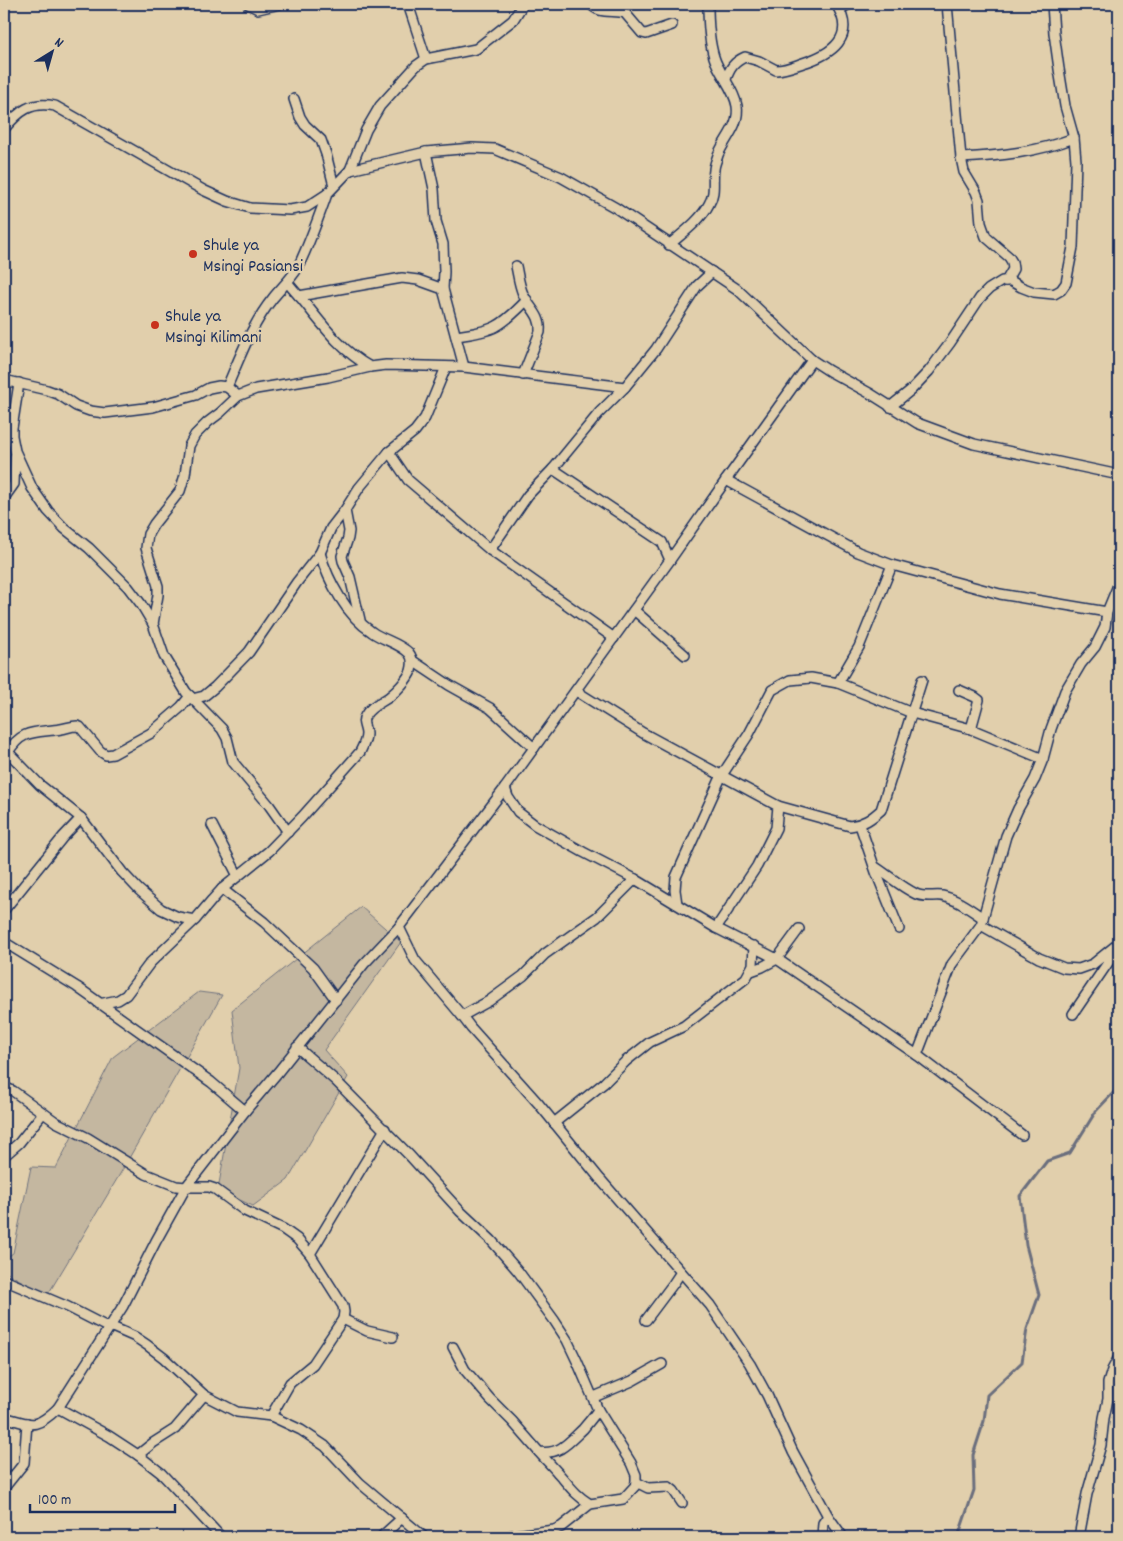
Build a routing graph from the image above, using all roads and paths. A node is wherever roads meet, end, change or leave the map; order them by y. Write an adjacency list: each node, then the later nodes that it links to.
1 (248, 4): 2 (street)
2 (280, 4)
3 (408, 4): 12 (street)
4 (524, 4): 12 (street)
5 (591, 4): 11 (street)
6 (708, 4): 13 (street)
7 (850, 4): 10 (street)
8 (947, 4): 18 (street)
9 (1052, 4): 16 (street)
10 (837, 6): 13 (street)
11 (672, 25)
12 (426, 59): 19 (street)
13 (726, 79): 22 (street)
14 (294, 99): 20 (street)
15 (4, 129): 21 (street)
16 (1074, 138): 18 (street); 25 (street)
17 (426, 152): 19 (street); 22 (street); 27 (street)
18 (961, 158): 25 (street)
19 (350, 170): 20 (street)
20 (334, 186): 21 (street)
21 (327, 194): 26 (street)
22 (669, 245): 24 (street)
23 (516, 266): 29 (street)
24 (712, 272): 31 (street); 38 (street)
25 (1006, 281): 41 (street)
26 (288, 283): 28 (street); 39 (street)
27 (443, 289): 28 (street); 30 (street)
28 (299, 296): 32 (street)
29 (527, 300): 30 (street); 35 (street)
30 (456, 336): 34 (street)
31 (812, 360): 41 (street); 46 (street)
32 (370, 366): 33 (street); 40 (street)
33 (446, 367): 34 (street); 43 (street)
34 (464, 367): 35 (street)
35 (523, 375): 38 (street)
36 (4, 380): 37 (street)
37 (19, 383): 39 (street); 42 (street)
38 (625, 386): 44 (street)
39 (227, 387): 40 (street)
40 (238, 396): 57 (street)
41 (890, 407): 45 (street)
42 (15, 451): 47 (street); 57 (street)
43 (389, 452): 48 (street); 49 (street)
44 (552, 469): 49 (street); 51 (street)
45 (1119, 475)
46 (726, 480): 51 (street); 52 (street)
47 (4, 498)
48 (345, 510): 50 (street); 56 (street)
49 (490, 550): 58 (street)
50 (320, 553): 56 (street); 65 (street)
51 (670, 560): 54 (street)
52 (892, 565): 55 (street); 62 (street)
53 (1119, 584): 55 (street)
54 (634, 610): 58 (street); 59 (street)
55 (1107, 612): 70 (street)
56 (361, 623): 60 (street)
57 (153, 624): 65 (street)
58 (614, 638): 64 (street)
59 (685, 655)
60 (413, 661): 68 (street); 77 (street)
61 (922, 680): 66 (street)
62 (838, 682): 66 (street); 71 (street)
63 (959, 690): 67 (street)
64 (576, 691): 68 (street); 71 (street)
65 (191, 698): 69 (street); 77 (street)
66 (912, 713): 67 (street); 75 (street)
67 (971, 729): 70 (street)
68 (534, 748): 72 (street)
69 (6, 751): 74 (street)
70 (1044, 759): 85 (street)
71 (722, 775): 73 (street); 82 (street)
72 (505, 788): 80 (street); 86 (street)
73 (778, 806): 75 (street); 87 (street)
74 (81, 818): 83 (street); 84 (street)
75 (860, 824): 78 (street)
76 (212, 825): 79 (street)
77 (288, 832): 79 (street)
78 (874, 866): 85 (street); 89 (street)
79 (238, 876): 81 (street)
80 (635, 879): 82 (street); 98 (street)
81 (222, 889): 84 (street); 95 (street)
82 (677, 904): 87 (street)
83 (4, 910)
84 (195, 920): 96 (street)
85 (982, 922): 91 (street); 100 (street)
86 (399, 927): 95 (street); 98 (street)
87 (716, 928): 92 (street)
88 (799, 929): 93 (street)
89 (899, 929)
90 (4, 942): 96 (street)
91 (1119, 944): 97 (street)
92 (754, 946): 93 (street); 94 (street)
93 (777, 959): 94 (street); 100 (street)
94 (751, 971): 104 (street)
95 (336, 1000): 99 (street)
96 (99, 1004): 102 (street)
97 (1073, 1014)
98 (462, 1016): 104 (street)
99 (297, 1047): 102 (street); 105 (street)
100 (917, 1055): 106 (street)
101 (4, 1087): 103 (street)
102 (245, 1111): 108 (street)
103 (43, 1113): 107 (street); 108 (street)
104 (554, 1123): 110 (street)
105 (384, 1129): 109 (street); 120 (street)
106 (1022, 1135)
107 (4, 1156)
108 (186, 1187): 109 (street); 114 (street)
109 (310, 1254): 112 (street)
110 (681, 1272): 113 (street); 132 (street)
111 (4, 1280): 114 (street)
112 (343, 1319): 115 (street); 123 (street)
113 (646, 1320)
114 (109, 1327): 119 (street); 121 (street)
115 (393, 1337)
116 (454, 1347): 126 (street)
117 (1119, 1357): 140 (street)
118 (662, 1364): 120 (street)
119 (204, 1395): 123 (street); 127 (street)
120 (594, 1398): 122 (street)
121 (58, 1408): 125 (street); 127 (street)
122 (598, 1410): 126 (street); 128 (street)
123 (271, 1416): 133 (street)
124 (4, 1417): 125 (street)
125 (27, 1424): 129 (street)
126 (539, 1452): 131 (street)
127 (138, 1455): 134 (street)
128 (636, 1482): 130 (street); 131 (street)
129 (4, 1488)
130 (682, 1503)
131 (590, 1504): 137 (street)
132 (828, 1516): 138 (street); 139 (street)
133 (402, 1518): 135 (street); 136 (street)
134 (217, 1536)
135 (381, 1537)
136 (424, 1537)
137 (501, 1537)
138 (822, 1537)
139 (844, 1537)
140 (1079, 1537)

